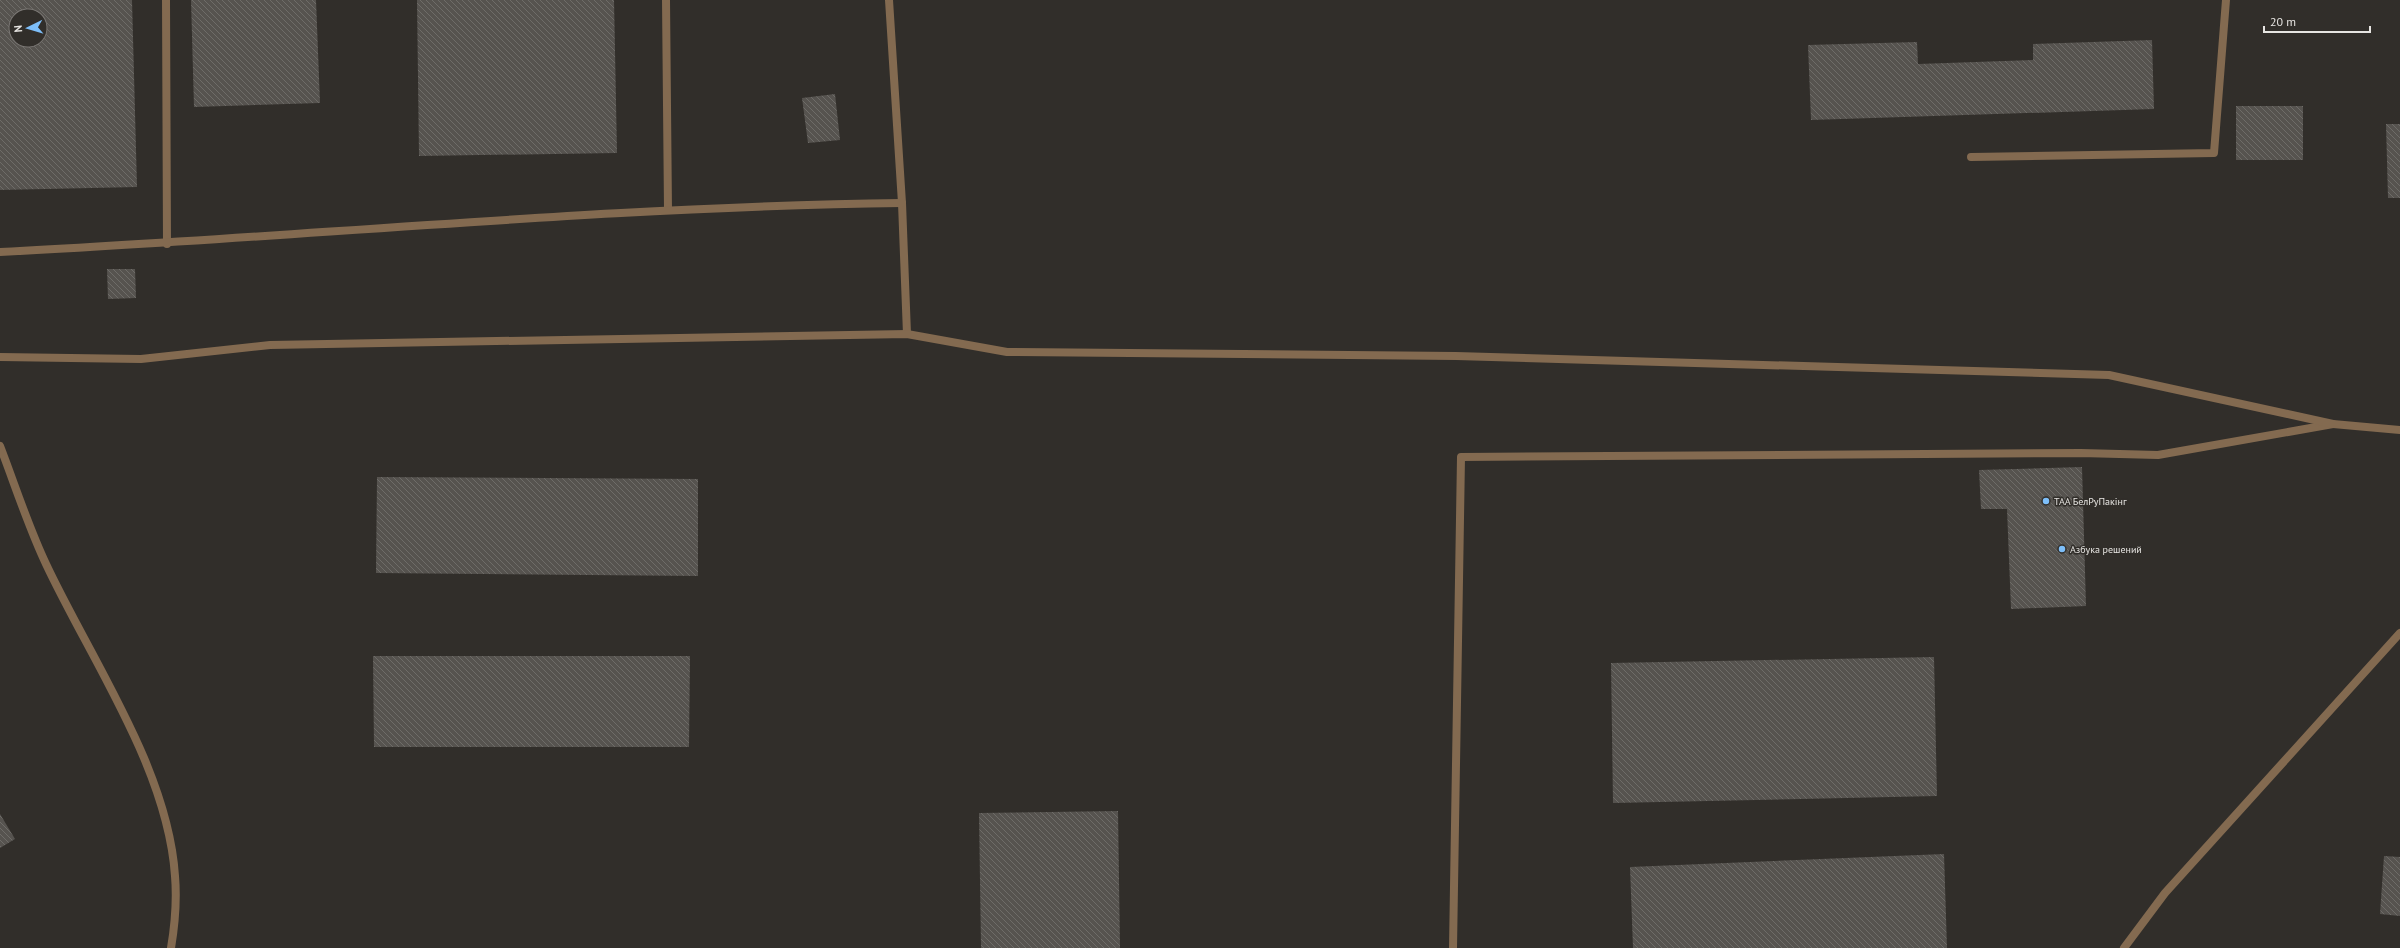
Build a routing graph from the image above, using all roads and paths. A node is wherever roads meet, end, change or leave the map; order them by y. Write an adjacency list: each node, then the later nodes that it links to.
1 (166, 0): 8 (street)
2 (666, 0): 7 (street)
3 (888, 0): 6 (street)
4 (2226, 0): 5 (street)
5 (1971, 157)
6 (902, 203): 7 (street); 10 (street)
7 (668, 210): 8 (street)
8 (167, 244): 9 (street)
9 (0, 252)
10 (907, 334): 11 (street); 12 (street)
11 (0, 357)
12 (2333, 424): 13 (street); 17 (street)
13 (2400, 430)
14 (0, 446): 16 (street)
15 (2400, 633): 18 (street)
16 (172, 948)
17 (1453, 948)
18 (2124, 948)

